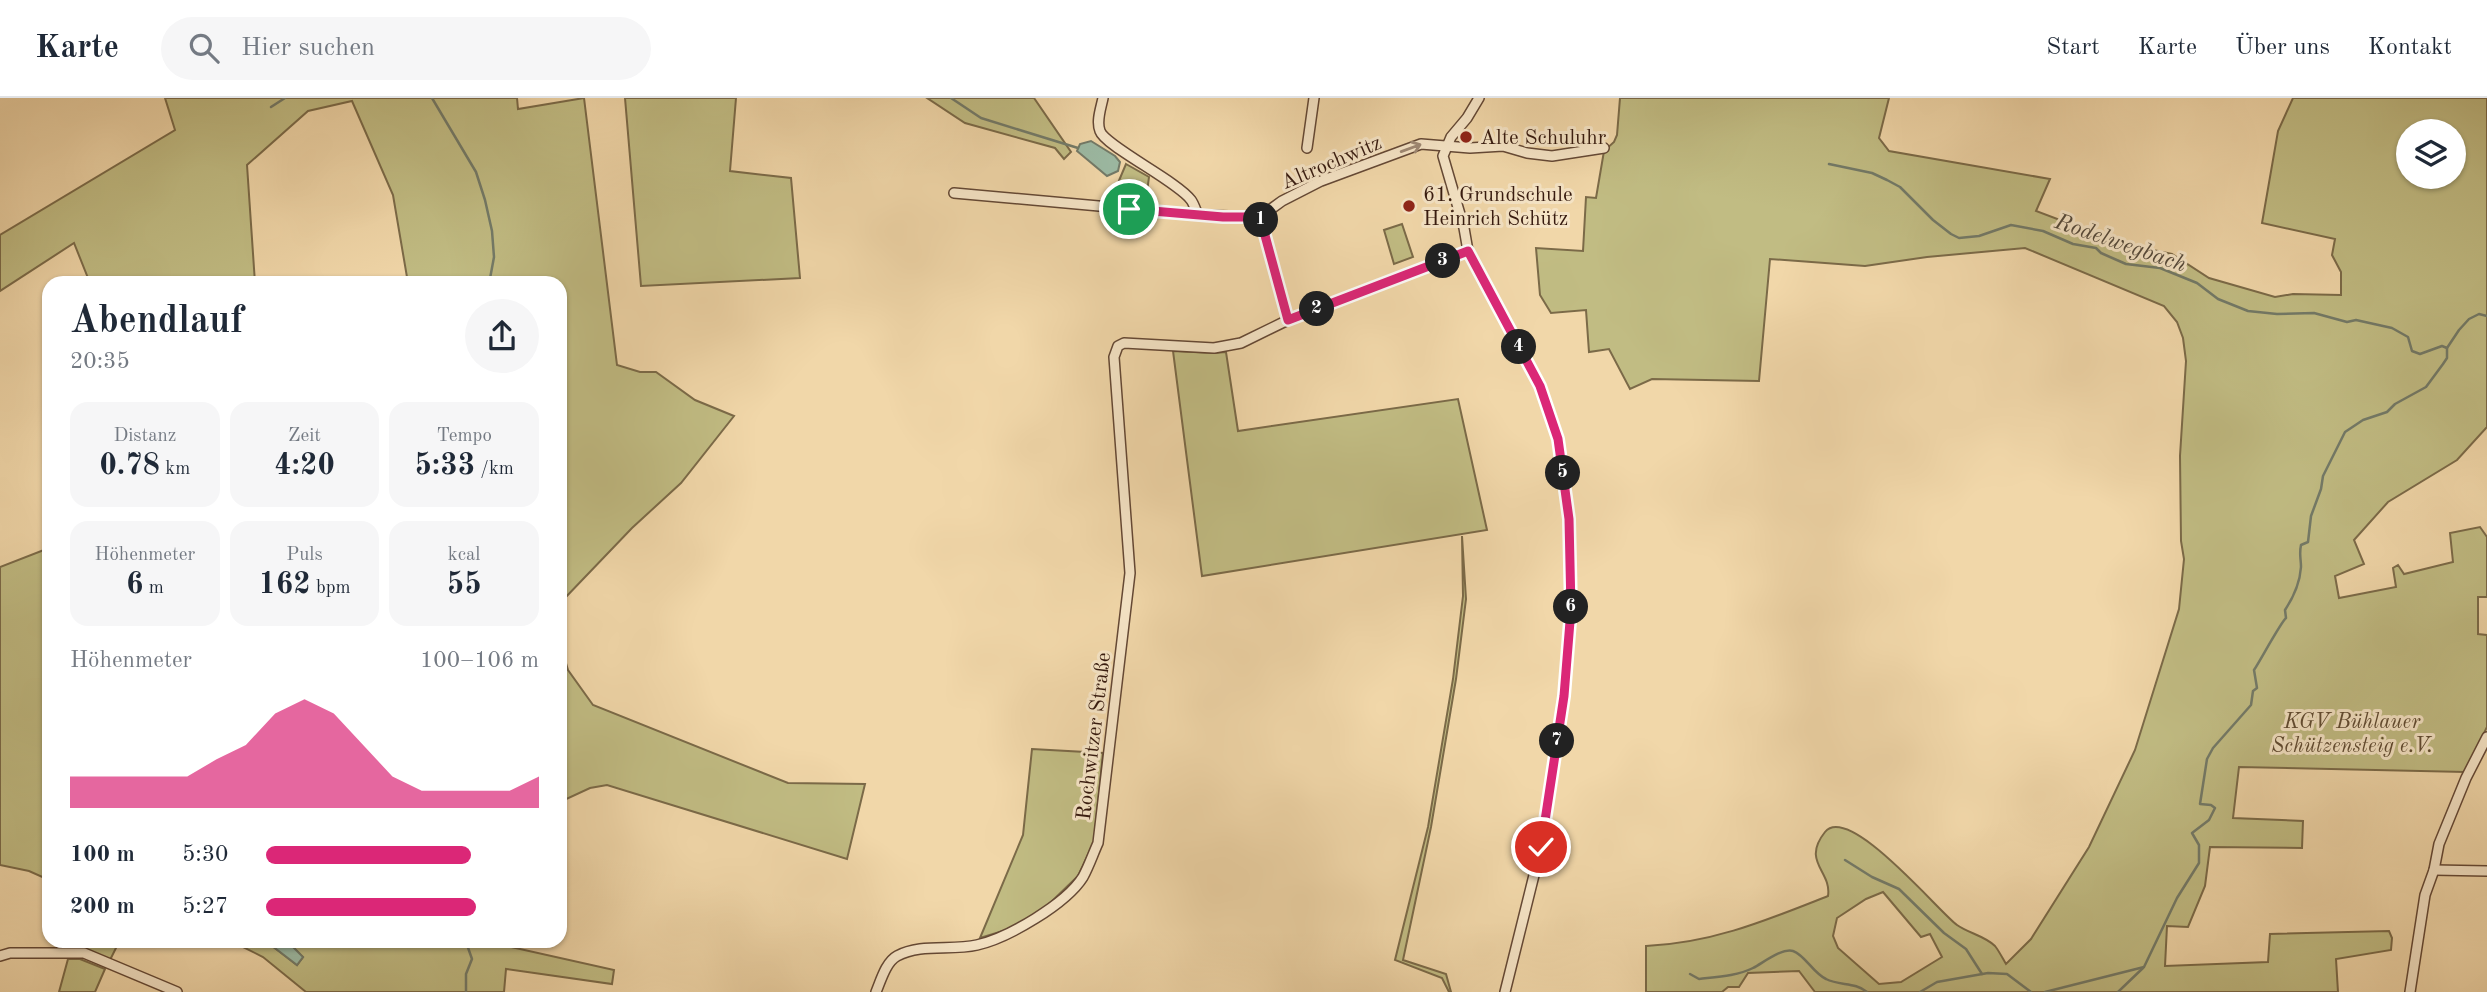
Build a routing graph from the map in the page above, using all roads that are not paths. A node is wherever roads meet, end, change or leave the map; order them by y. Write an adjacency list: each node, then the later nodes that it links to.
1 (1103, 98): 8 (street)
2 (1314, 98): 5 (street)
3 (1479, 98): 4 (street)
4 (1445, 146): 6 (street, Altrochwitz); 9 (street, Altrochwitz, one-way to 4); 10 (street)
5 (1307, 148)
6 (1604, 148)
7 (954, 193): 8 (street)
8 (1198, 215): 9 (street)
9 (1260, 217): 11 (street)
10 (1468, 251): 11 (street); 18 (street)
11 (1288, 320): 17 (street, Rochwitzer Straße)
12 (2487, 737): 13 (street)
13 (2434, 870): 14 (street); 19 (street)
14 (2487, 871)
15 (0, 956): 16 (street)
16 (177, 992)
17 (876, 992)
18 (1505, 992)
19 (2410, 992)

